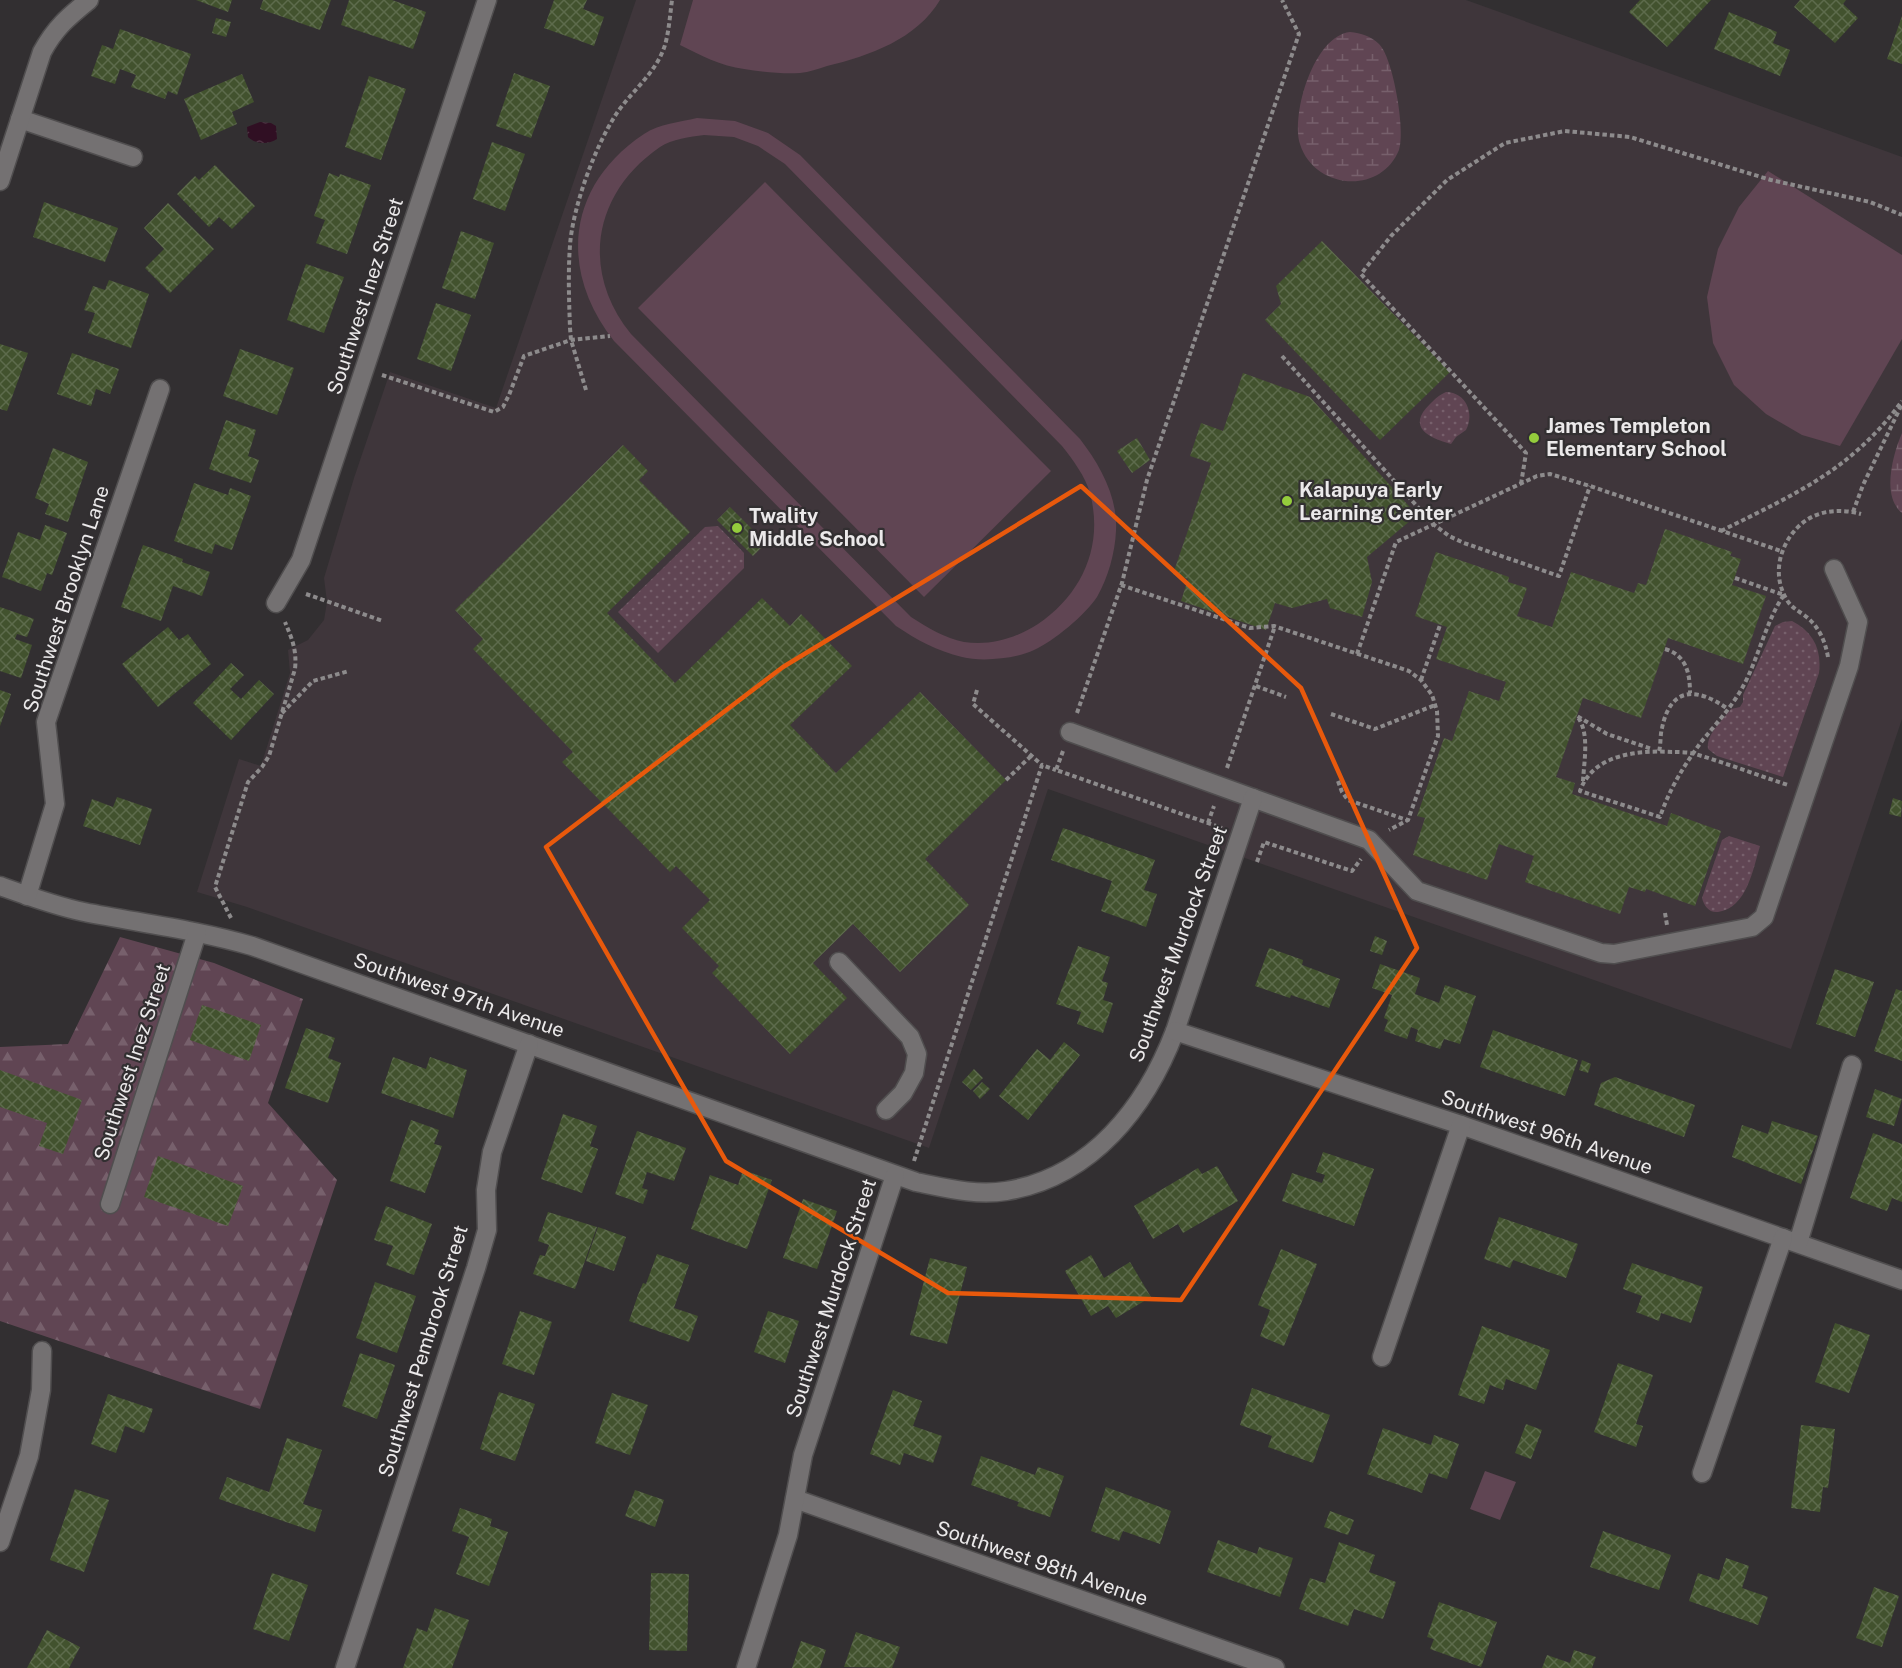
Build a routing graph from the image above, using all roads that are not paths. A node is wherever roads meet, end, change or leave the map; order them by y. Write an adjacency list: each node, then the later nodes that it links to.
1 (89, 0): 3 (street)
2 (487, 0): 8 (street, Southwest Inez Street)
3 (20, 118): 4 (street); 5 (street)
4 (133, 158)
5 (0, 181)
6 (160, 389): 12 (street, Southwest Brooklyn Lane)
7 (1834, 568): 10 (street)
8 (281, 595)
9 (1070, 732): 10 (street)
10 (1253, 798): 15 (street, Southwest Murdock Street)
11 (0, 886): 12 (street, Southwest 97th Avenue)
12 (27, 896): 13 (street, Southwest 97th Avenue)
13 (197, 933): 16 (street, Southwest 97th Avenue); 21 (street, Southwest Inez Street)
14 (839, 962): 18 (street)
15 (1175, 1031): 19 (street, Southwest 96th Avenue); 20 (street, Southwest Murdock Street)
16 (529, 1044): 20 (street, Southwest 97th Avenue); 29 (street, Southwest Pembrook Street)
17 (1852, 1065): 22 (street)
18 (886, 1110)
19 (1461, 1125): 22 (street, Southwest 96th Avenue); 25 (street)
20 (902, 1177): 27 (street, Southwest Murdock Street)
21 (110, 1204)
22 (1791, 1241): 23 (street, Southwest 96th Avenue); 26 (street)
23 (1902, 1280)
24 (42, 1351): 28 (street)
25 (1382, 1357)
26 (1702, 1473)
27 (795, 1499): 30 (street, Southwest Murdock Street); 31 (street, Southwest 98th Avenue)
28 (0, 1542)
29 (345, 1668)
30 (746, 1668)
31 (1275, 1668)

